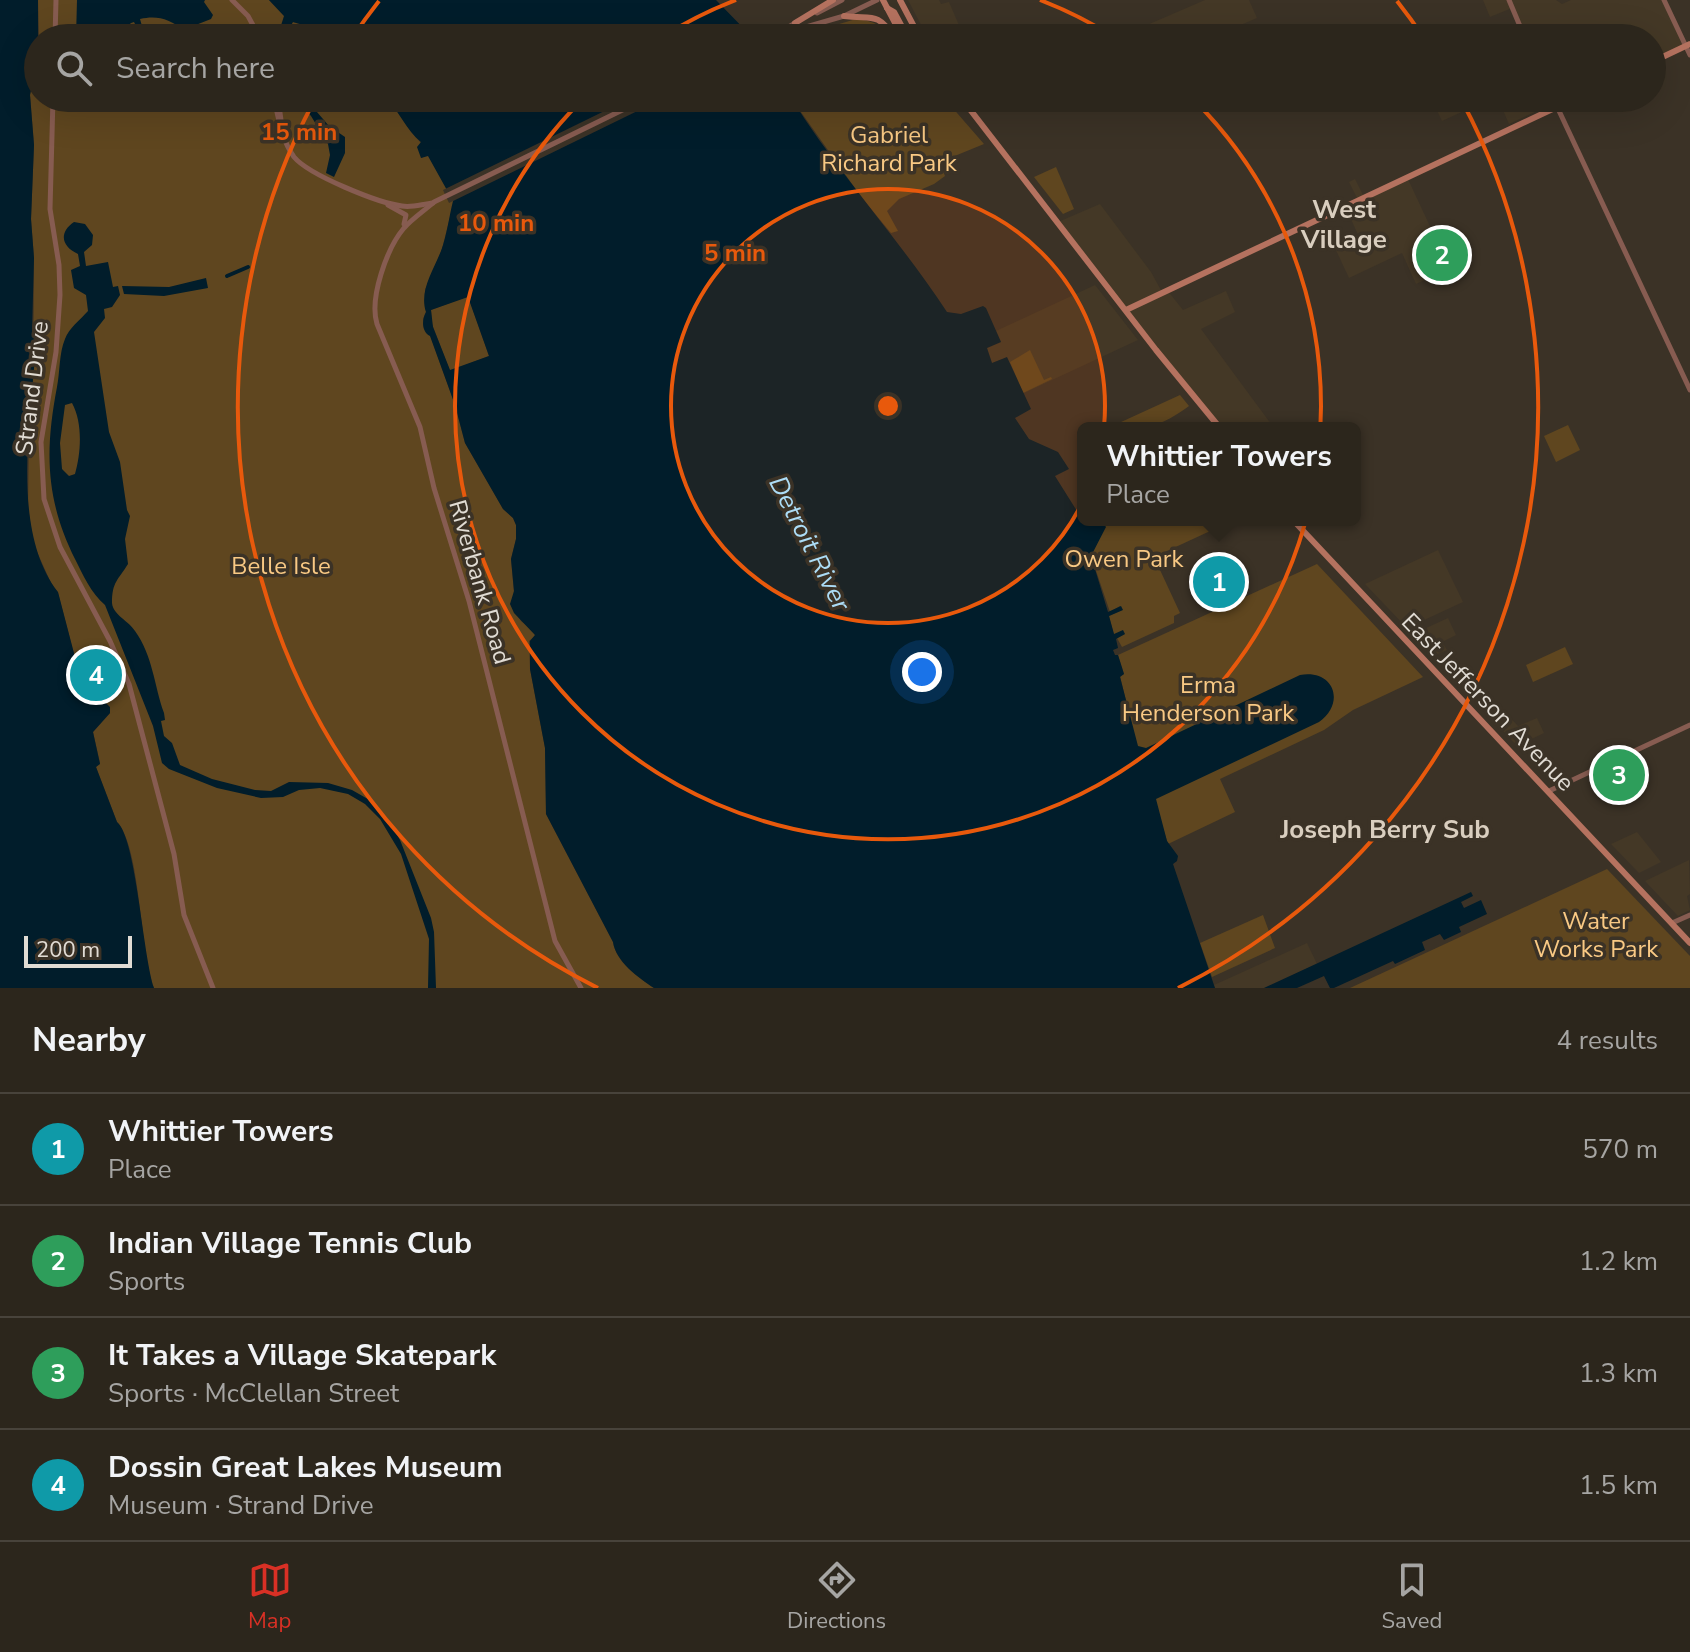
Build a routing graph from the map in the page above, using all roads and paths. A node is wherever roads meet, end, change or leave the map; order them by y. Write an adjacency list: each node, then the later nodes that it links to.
1 (56, 0): 12 (street)
2 (232, 0): 13 (street)
3 (833, 0): 11 (main road)
4 (842, 0): 11 (street)
5 (880, 0): 9 (street); 16 (main road)
6 (900, 0): 17 (main road)
7 (1509, 0): 18 (street)
8 (1664, 0): 19 (street)
9 (869, 2): 10 (street)
10 (844, 16): 14 (street); 15 (main road)
11 (795, 23)
12 (55, 24)
13 (252, 24)
14 (817, 24)
15 (883, 24)
16 (899, 24)
17 (913, 24)
18 (1519, 24)
19 (1688, 45): 20 (main road); 21 (street)
20 (1666, 55)
21 (1690, 55)
22 (53, 112): 40 (street, Strand Drive)
23 (278, 112): 29 (street)
24 (618, 112): 28 (street)
25 (971, 112): 31 (main road)
26 (1547, 112): 31 (main road)
27 (1560, 112): 32 (street)
28 (435, 202): 29 (street); 30 (street, Riverbank Road)
29 (384, 203): 30 (street)
30 (395, 240): 41 (street, Riverbank Road)
31 (1126, 310): 33 (main road)
32 (1690, 390)
33 (1215, 422)
34 (1299, 526): 36 (main road, East Jefferson Avenue)
35 (1690, 725): 36 (street)
36 (1549, 791): 38 (main road, East Jefferson Avenue)
37 (1690, 915): 38 (street)
38 (1671, 924): 39 (main road, East Jefferson Avenue)
39 (1690, 943)
40 (213, 988)
41 (581, 988)

